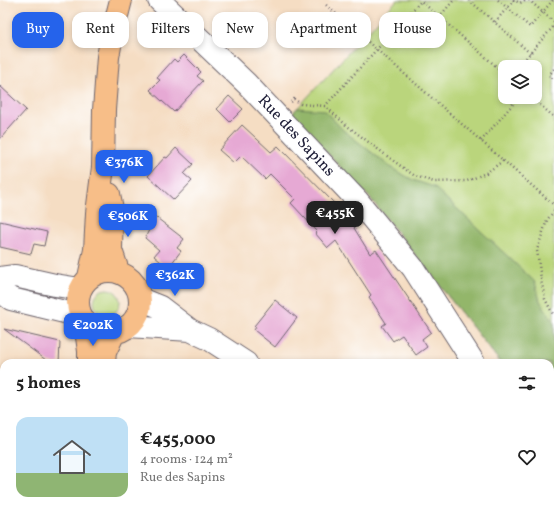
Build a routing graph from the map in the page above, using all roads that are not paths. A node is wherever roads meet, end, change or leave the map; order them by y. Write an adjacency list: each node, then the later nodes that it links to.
1 (121, 0): 3 (main road)
2 (159, 0): 15 (street, Rue des Sapins)
3 (103, 166): 4 (main road); 6 (main road)
4 (118, 271): 6 (main road); 8 (main road)
5 (0, 278): 6 (street)
6 (84, 283): 9 (main road)
7 (0, 291): 9 (street)
8 (140, 298): 10 (main road); 11 (street)
9 (83, 319): 10 (main road); 12 (main road)
10 (121, 330): 11 (street); 13 (main road)
11 (190, 330): 14 (street)
12 (89, 359)
13 (104, 359)
14 (240, 359)
15 (471, 359)

